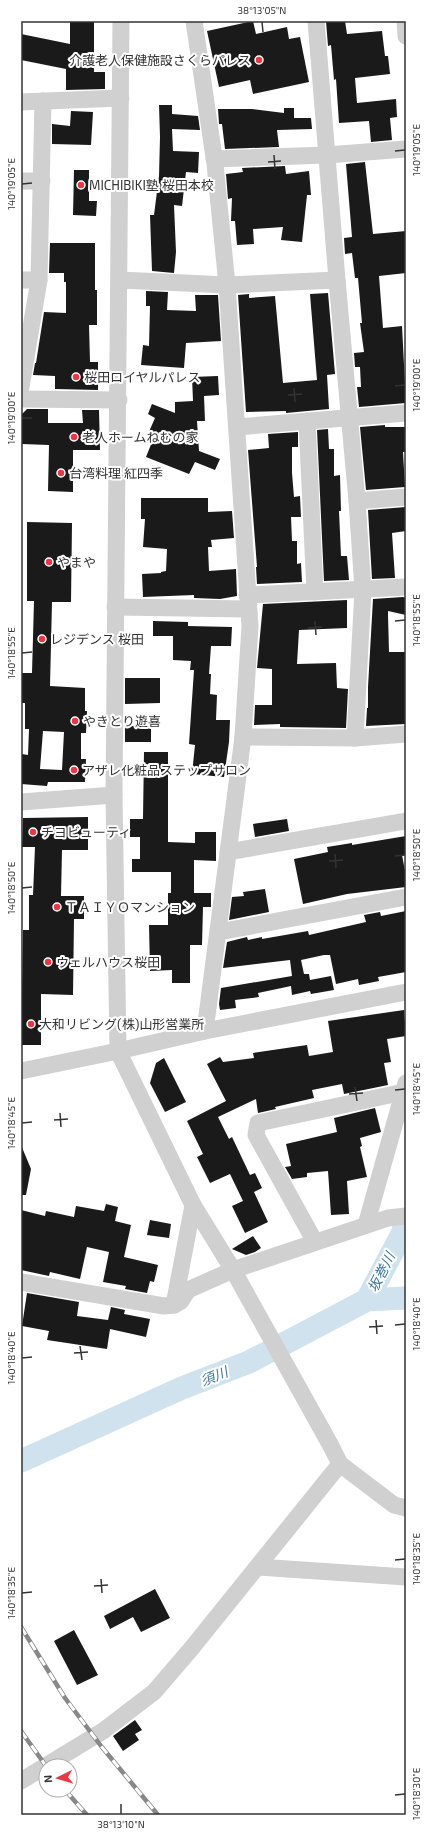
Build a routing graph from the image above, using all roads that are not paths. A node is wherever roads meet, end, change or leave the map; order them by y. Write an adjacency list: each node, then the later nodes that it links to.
1 (121, 21): 6 (street)
2 (194, 21): 11 (street)
3 (316, 21): 10 (street)
4 (405, 21): 5 (street)
5 (406, 36)
6 (121, 98): 7 (street); 16 (street)
7 (43, 101): 8 (street); 12 (street)
8 (21, 102)
9 (406, 149): 10 (street)
10 (326, 155): 11 (street); 17 (street)
11 (214, 159): 18 (street)
12 (42, 180): 13 (street); 15 (street)
13 (21, 181)
14 (21, 280): 15 (street)
15 (39, 280): 19 (street)
16 (120, 280): 18 (street); 21 (street)
17 (337, 280): 18 (street); 23 (street)
18 (227, 284): 25 (street)
19 (21, 387)
20 (21, 399): 21 (street)
21 (119, 400): 32 (street)
22 (406, 413): 23 (street)
23 (349, 418): 24 (street); 27 (street)
24 (307, 421): 25 (street); 30 (street)
25 (237, 427): 31 (street)
26 (406, 497): 27 (street)
27 (358, 501): 29 (street)
28 (406, 587): 29 (street)
29 (363, 590): 30 (street); 35 (street)
30 (316, 592): 31 (street)
31 (248, 602): 32 (street); 34 (street)
32 (115, 607): 36 (street)
33 (406, 734): 35 (street)
34 (243, 737): 35 (street); 39 (street)
35 (356, 738)
36 (114, 795): 37 (street); 44 (street)
37 (21, 802)
38 (406, 821): 39 (street)
39 (228, 852): 41 (street)
40 (406, 897): 41 (street)
41 (219, 932): 43 (street)
42 (406, 992): 43 (street)
43 (205, 1031): 44 (street)
44 (118, 1051): 45 (street); 47 (street)
45 (21, 1071)
46 (405, 1088): 49 (street); 50 (street)
47 (193, 1206): 51 (street); 53 (street)
48 (406, 1216): 49 (street)
49 (366, 1225): 50 (street)
50 (315, 1242): 51 (street)
51 (237, 1277): 53 (street); 54 (street)
52 (21, 1282): 53 (street)
53 (174, 1305)
54 (340, 1464): 55 (street); 56 (street)
55 (406, 1508)
56 (258, 1566): 57 (street); 58 (street)
57 (406, 1577)
58 (21, 1781)

